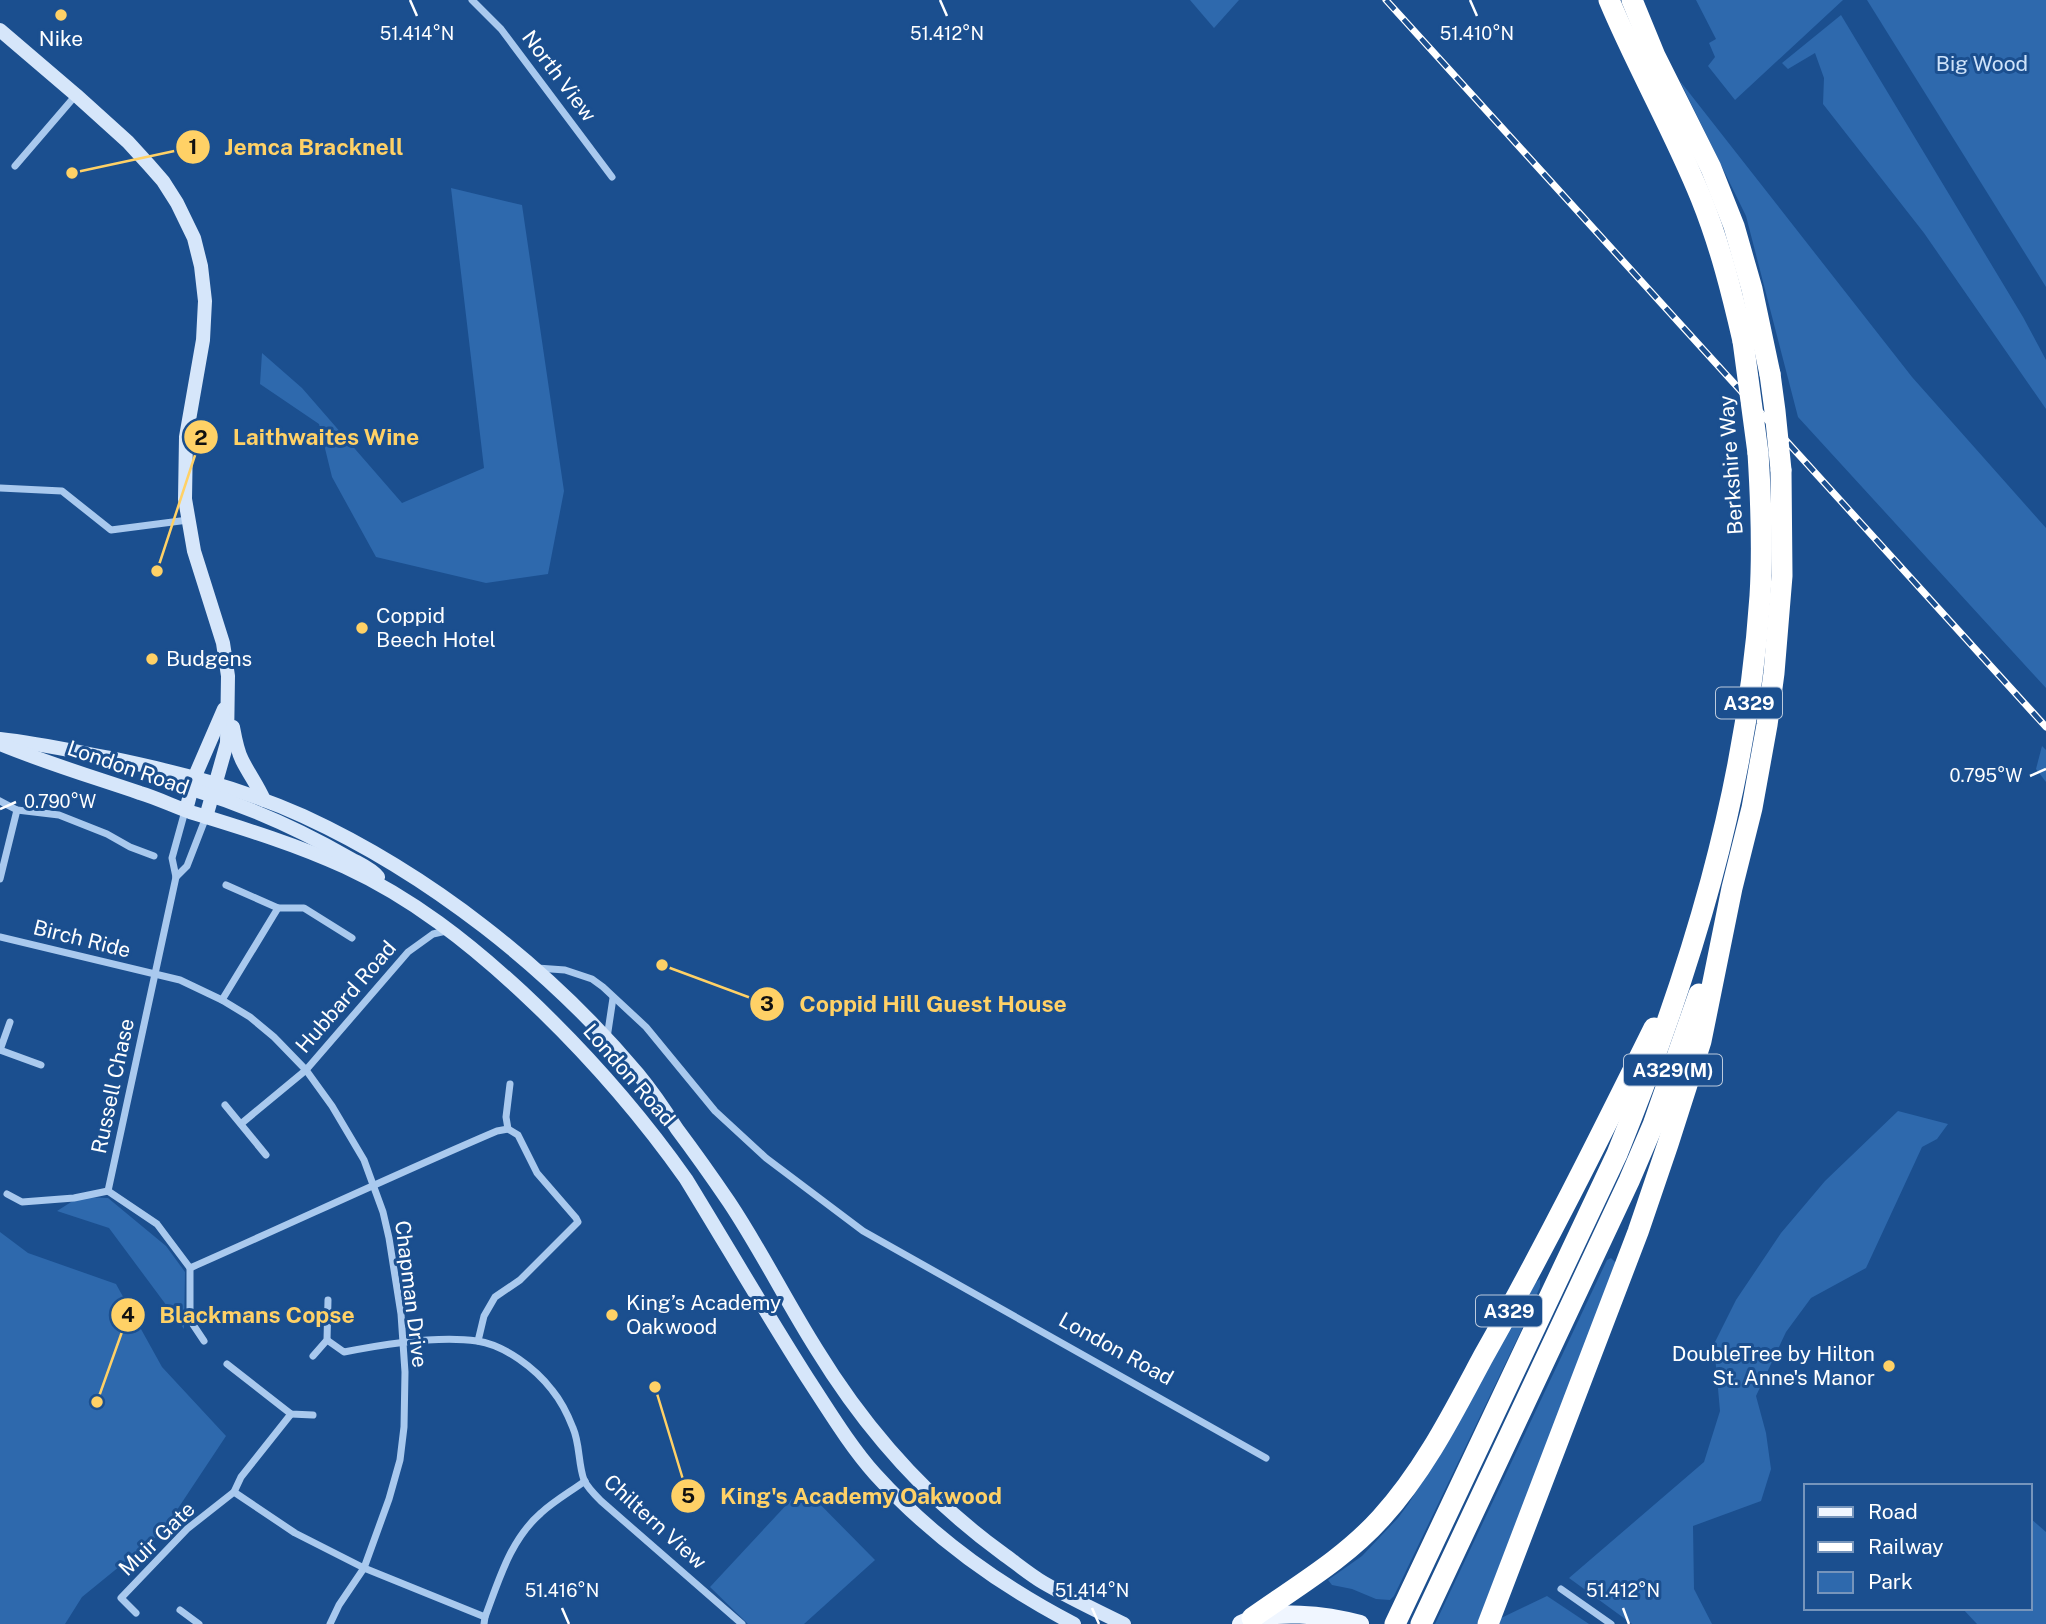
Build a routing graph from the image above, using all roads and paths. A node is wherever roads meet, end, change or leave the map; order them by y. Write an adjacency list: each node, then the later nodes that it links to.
1 (472, 0): 9 (street, North View)
2 (1597, 0): 6 (highway, A329)
3 (1609, 0): 6 (highway, Berkshire Way / A329)
4 (1632, 0): 26 (highway, A329, bridge)
5 (0, 30): 7 (main road)
6 (1629, 47): 32 (highway, Berkshire Way / A329, bridge)
7 (76, 95): 8 (street); 11 (main road)
8 (15, 166)
9 (612, 177)
10 (0, 488): 11 (street)
11 (188, 520): 12 (main road)
12 (227, 701): 15 (main road); 16 (main road); 17 (main road)
13 (0, 739): 15 (main road, London Road)
14 (0, 744): 20 (main road, London Road)
15 (193, 783): 16 (main road, London Road); 20 (main road)
16 (214, 789): 17 (main road, London Road); 21 (main road); 27 (main road)
17 (264, 800): 33 (main road, London Road)
18 (0, 801): 19 (street)
19 (17, 810): 22 (street); 24 (street)
20 (186, 810): 21 (main road, London Road); 23 (street, Russell Chase)
21 (206, 817): 23 (street, Russell Chase); 27 (main road, London Road)
22 (154, 856)
23 (176, 877): 34 (street, Russell Chase)
24 (0, 878)
25 (226, 885): 28 (street)
26 (1732, 888): 79 (highway, A329(M)); 80 (highway, A329)
27 (387, 889): 29 (main road, London Road)
28 (278, 908): 31 (street); 36 (street)
29 (451, 931): 43 (street, Hubbard Road); 75 (main road, London Road)
30 (0, 937): 34 (street, Birch Ride)
31 (352, 938)
32 (1693, 947): 71 (highway, A329); 78 (highway, A329(M))
33 (532, 968): 35 (street, London Road); 40 (main road, London Road)
34 (155, 975): 36 (street, Chapman Drive); 50 (street, Russell Chase)
35 (613, 998): 37 (street, London Road); 38 (street, London Road)
36 (222, 1000): 43 (street, Chapman Drive)
37 (628, 1011): 38 (street, London Road); 62 (street, London Road)
38 (610, 1020): 40 (street, London Road)
39 (9, 1023): 41 (street)
40 (607, 1040): 76 (main road, London Road)
41 (0, 1050): 42 (street)
42 (41, 1065)
43 (306, 1070): 46 (street, Hubbard Road); 49 (street, Chapman Drive)
44 (510, 1084): 47 (street)
45 (225, 1105): 46 (street)
46 (242, 1123): 48 (street)
47 (508, 1129): 49 (street); 56 (street)
48 (266, 1155)
49 (375, 1186): 52 (street); 57 (street, Chapman Drive)
50 (108, 1191): 51 (street); 52 (street)
51 (7, 1194)
52 (190, 1268): 54 (street)
53 (328, 1300): 55 (street)
54 (204, 1340)
55 (327, 1340): 57 (street, Chiltern View); 58 (street)
56 (478, 1341): 57 (street, Chiltern View); 63 (street, Chiltern View)
57 (403, 1343): 65 (street, Chapman Drive)
58 (313, 1356)
59 (227, 1364): 60 (street)
60 (291, 1414): 61 (street); 64 (street, Muir Gate)
61 (313, 1415)
62 (1266, 1458)
63 (585, 1481): 69 (street); 70 (street, Chiltern View)
64 (234, 1492): 65 (street); 68 (street, Muir Gate)
65 (364, 1568): 69 (street); 73 (street, Chapman Drive)
66 (1561, 1589): 81 (street)
67 (180, 1610): 72 (street)
68 (136, 1613)
69 (484, 1620)
70 (733, 1621): 74 (street, Chiltern View)
71 (1247, 1621): 77 (main road)
72 (199, 1624)
73 (330, 1624)
74 (742, 1624)
75 (1074, 1624)
76 (1124, 1624)
77 (1360, 1624)
78 (1395, 1624)
79 (1421, 1624)
80 (1488, 1624)
81 (1611, 1624)

